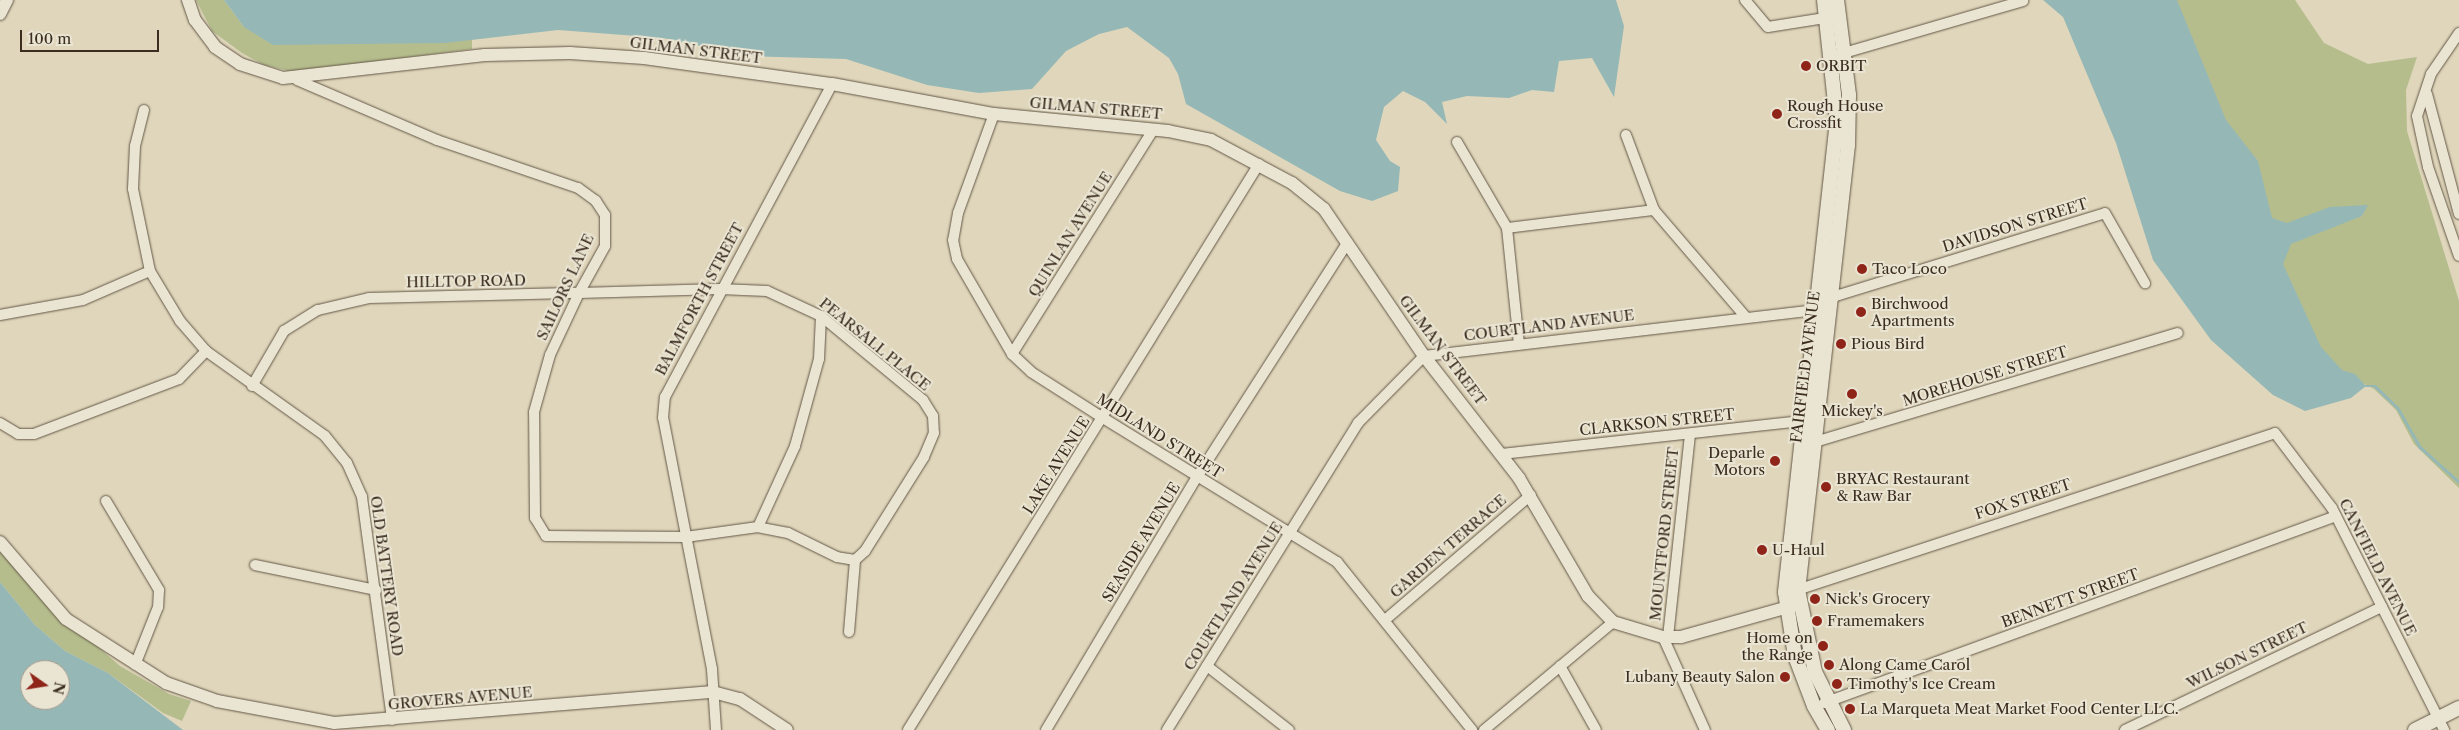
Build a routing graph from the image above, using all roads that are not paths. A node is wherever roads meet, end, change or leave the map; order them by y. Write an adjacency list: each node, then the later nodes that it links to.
1 (7, 0): 7 (street)
2 (188, 0): 11 (street, GILMAN STREET)
3 (1745, 0): 8 (street)
4 (1824, 0): 8 (main road, FAIRFIELD AVENUE)
5 (1838, 0): 8 (main road, FAIRFIELD AVENUE)
6 (2023, 1): 10 (street)
7 (0, 14)
8 (1833, 16): 10 (main road, FAIRFIELD AVENUE)
9 (2459, 34): 13 (street)
10 (1838, 55): 23 (main road, FAIRFIELD AVENUE)
11 (297, 80): 12 (street, GILMAN STREET); 29 (street, SAILORS LANE)
12 (832, 84): 15 (street, GILMAN STREET); 28 (street, BALMFORTH STREET)
13 (2427, 94): 21 (street); 25 (street)
14 (144, 110): 26 (street, OLD BATTERY ROAD)
15 (994, 114): 16 (street, GILMAN STREET); 38 (street, MIDLAND STREET)
16 (1153, 130): 19 (street, GILMAN STREET); 38 (street, QUINLAN AVENUE)
17 (1626, 135): 20 (street)
18 (1457, 142): 22 (street)
19 (1259, 164): 24 (street, GILMAN STREET); 41 (street, LAKE AVENUE)
20 (1654, 210): 22 (street); 34 (street)
21 (2459, 214)
22 (1506, 228): 36 (street)
23 (1831, 233): 30 (main road, FAIRFIELD AVENUE); 31 (main road, FAIRFIELD AVENUE)
24 (1346, 245): 39 (street, GILMAN STREET); 48 (street, SEASIDE AVENUE)
25 (2459, 256)
26 (150, 271): 32 (street); 37 (street, OLD BATTERY ROAD)
27 (2145, 283): 30 (street, DAVIDSON STREET)
28 (720, 290): 29 (street, HILLTOP ROAD); 33 (street, PEARSALL PLACE); 54 (street, BALMFORTH STREET)
29 (579, 293): 40 (street, HILLTOP ROAD); 54 (street, SAILORS LANE)
30 (1830, 301): 31 (street, COURTLAND AVENUE); 42 (main road, FAIRFIELD AVENUE)
31 (1816, 308): 34 (street, COURTLAND AVENUE); 42 (main road, FAIRFIELD AVENUE)
32 (0, 315)
33 (821, 316): 52 (street); 56 (street, PEARSALL PLACE)
34 (1745, 316): 36 (street, COURTLAND AVENUE)
35 (2178, 333): 46 (street, MOREHOUSE STREET)
36 (1519, 344): 39 (street, COURTLAND AVENUE)
37 (206, 351): 40 (street, OLD BATTERY ROAD); 43 (street)
38 (1012, 354): 41 (street, MIDLAND STREET)
39 (1424, 356): 47 (street, GILMAN STREET); 53 (street, COURTLAND AVENUE)
40 (252, 386): 58 (street, OLD BATTERY ROAD)
41 (1103, 418): 48 (street, MIDLAND STREET); 77 (street, LAKE AVENUE)
42 (1809, 420): 45 (street, CLARKSON STREET); 46 (main road, FAIRFIELD AVENUE)
43 (0, 423)
44 (2270, 433): 51 (street, CANFIELD AVENUE); 59 (street, FOX STREET)
45 (1690, 434): 47 (street, CLARKSON STREET); 65 (street, MOUNTFORD STREET)
46 (1806, 444): 59 (main road, FAIRFIELD AVENUE)
47 (1502, 454): 49 (street, GILMAN STREET)
48 (1197, 477): 53 (street, MIDLAND STREET); 78 (street, SEASIDE AVENUE)
49 (1531, 495): 62 (street, GARDEN TERRACE); 63 (street, GILMAN STREET)
50 (106, 501): 66 (street)
51 (2336, 516): 61 (street, CANFIELD AVENUE); 70 (street, BENNETT STREET)
52 (758, 527): 54 (street); 56 (street)
53 (1289, 534): 62 (street, MIDLAND STREET); 67 (street, COURTLAND AVENUE)
54 (686, 537): 69 (street, BALMFORTH STREET)
55 (0, 542): 66 (street, GROVERS AVENUE)
56 (855, 560): 64 (street)
57 (255, 564): 58 (street)
58 (376, 590): 73 (street, OLD BATTERY ROAD)
59 (1791, 591): 60 (main road, FAIRFIELD AVENUE)
60 (1792, 607): 65 (street, GILMAN STREET); 70 (main road, FAIRFIELD AVENUE); 71 (main road, FAIRFIELD AVENUE)
61 (2382, 607): 74 (street, CANFIELD AVENUE); 87 (street, WILSON STREET)
62 (1385, 620): 81 (street, MIDLAND STREET)
63 (1613, 622): 65 (street, GILMAN STREET); 68 (street)
64 (849, 632)
65 (1665, 637): 84 (street)
66 (135, 665): 73 (street, GROVERS AVENUE)
67 (1207, 666): 79 (street, COURTLAND AVENUE); 80 (street)
68 (1560, 666): 82 (street); 83 (street)
69 (713, 692): 73 (street, GROVERS AVENUE); 75 (street, BALMFORTH STREET); 76 (street, GROVERS AVENUE)
70 (1827, 701): 71 (street, BENNETT STREET); 86 (main road, FAIRFIELD AVENUE)
71 (1814, 706): 85 (main road, FAIRFIELD AVENUE)
72 (2459, 708): 74 (main road)
73 (392, 720)
74 (2441, 724): 88 (main road)
75 (716, 730)
76 (787, 730)
77 (908, 730)
78 (1046, 730)
79 (1167, 730)
80 (1289, 730)
81 (1472, 730)
82 (1484, 730)
83 (1596, 730)
84 (1704, 730)
85 (1828, 730)
86 (1844, 730)
87 (2126, 730)
88 (2415, 730)

